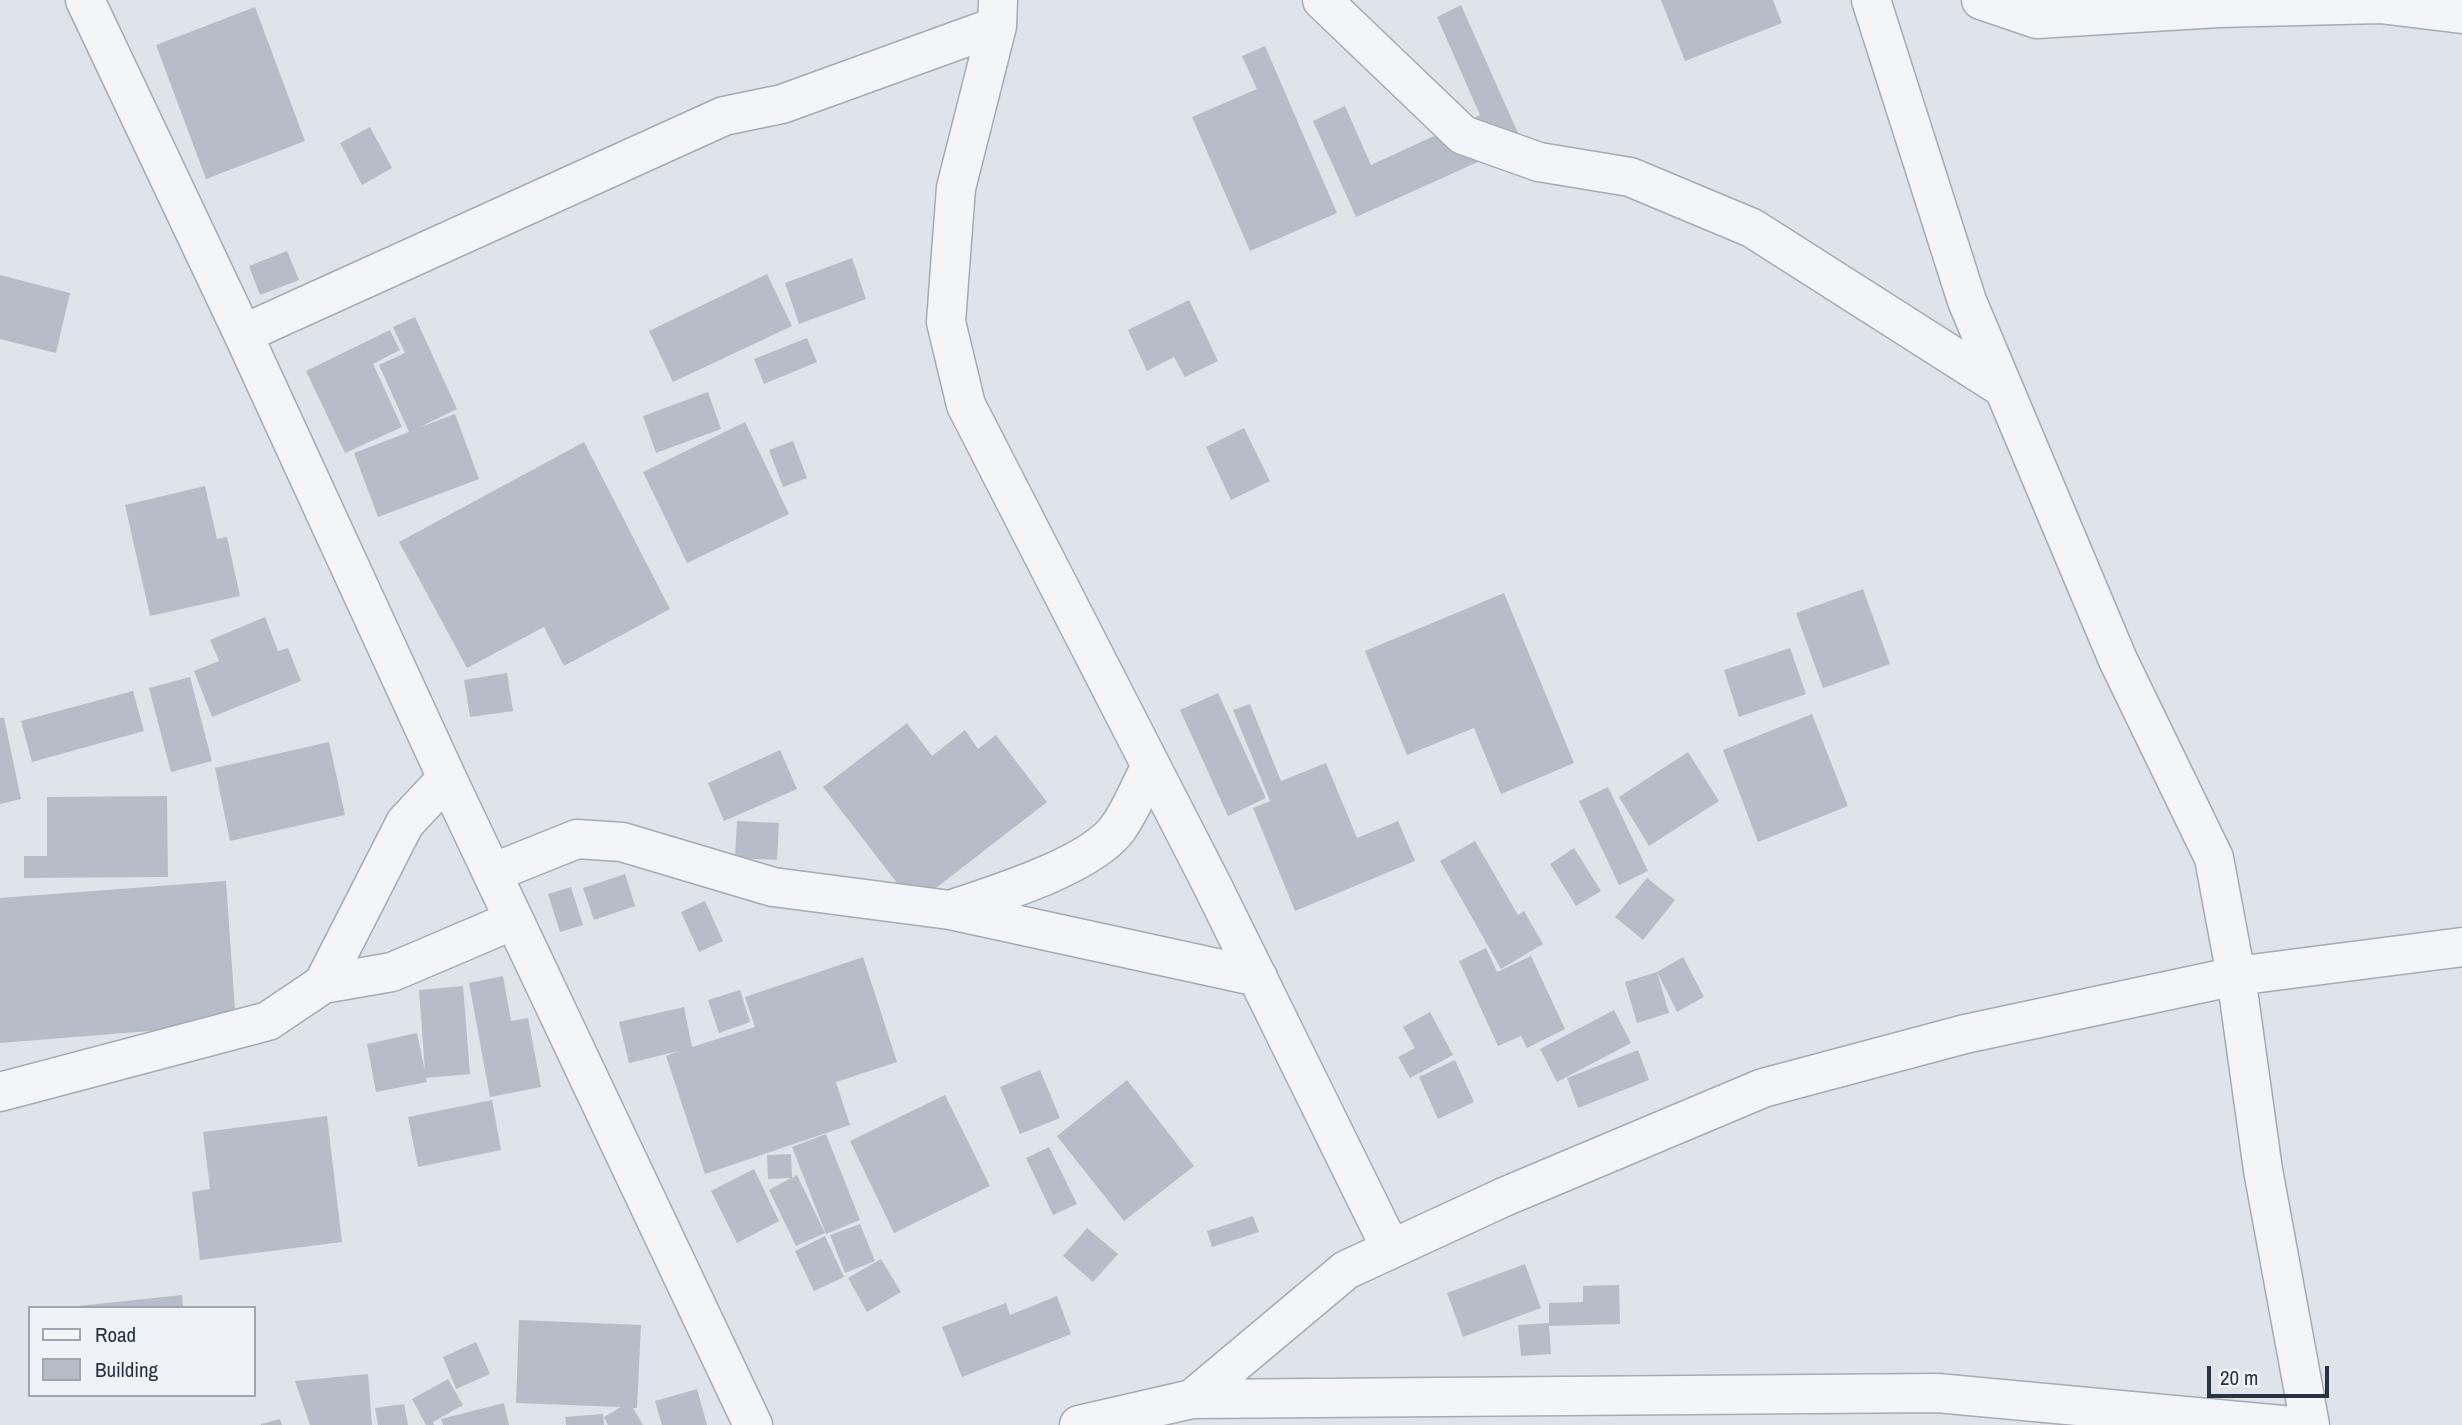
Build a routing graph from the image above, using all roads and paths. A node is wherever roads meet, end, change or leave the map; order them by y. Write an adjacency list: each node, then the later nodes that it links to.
1 (85, 0): 7 (street)
2 (1322, 0): 8 (street)
3 (1871, 0): 8 (street)
4 (1981, 0): 6 (street)
5 (998, 13): 7 (street); 9 (street)
6 (2462, 14)
7 (243, 334): 10 (street)
8 (2003, 388): 15 (street)
9 (1150, 766): 12 (street); 16 (street)
10 (447, 778): 11 (street); 17 (street)
11 (492, 873): 12 (street); 13 (street)
12 (950, 910): 16 (street)
13 (514, 920): 17 (street); 22 (street)
14 (2462, 947): 15 (street)
15 (2236, 976): 19 (street); 25 (street)
16 (1258, 977): 19 (street)
17 (323, 984): 18 (street)
18 (0, 1092)
19 (1391, 1249): 20 (street)
20 (1192, 1399): 21 (street); 23 (street)
21 (2030, 1414): 24 (street)
22 (753, 1425)
23 (1079, 1425)
24 (2282, 1425)
25 (2309, 1425)

